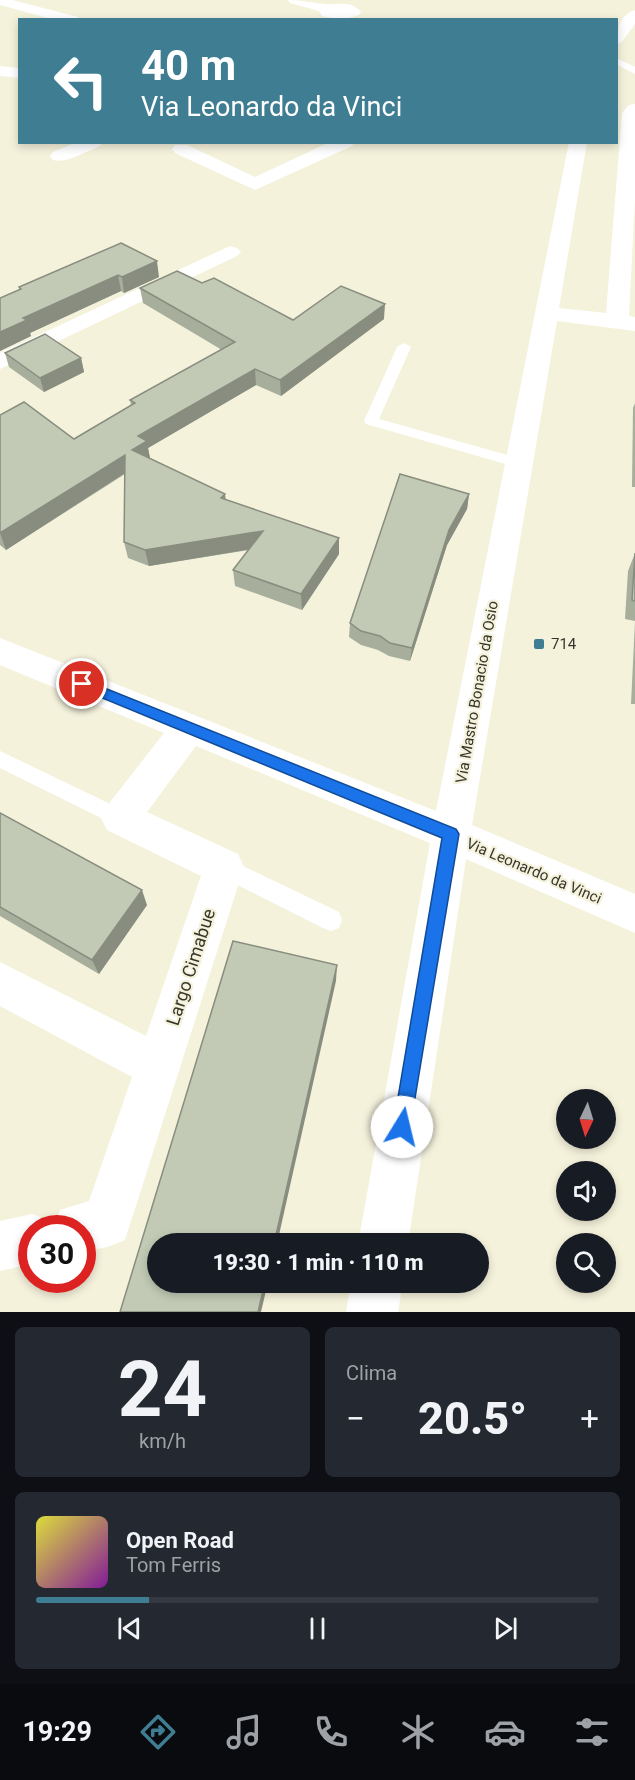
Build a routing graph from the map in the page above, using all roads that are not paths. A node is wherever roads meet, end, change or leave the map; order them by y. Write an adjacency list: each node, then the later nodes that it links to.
1 (295, 0): 3 (street)
2 (0, 1): 4 (street)
3 (358, 7)
4 (38, 11): 7 (street); 8 (street)
5 (635, 14): 10 (street)
6 (18, 18): 9 (street)
7 (18, 18)
8 (65, 18)
9 (10, 21)
10 (618, 37)
11 (618, 61): 13 (lane)
12 (0, 71): 14 (street)
13 (635, 71)
14 (18, 73)
15 (632, 99): 21 (street)
16 (89, 144): 20 (street)
17 (342, 144): 18 (street)
18 (180, 149)
19 (576, 151): 21 (street); 24 (street, Via Mastro Bonacio da Osio)
20 (59, 156)
21 (627, 164): 22 (street)
22 (629, 232): 25 (street)
23 (230, 252): 27 (street)
24 (548, 313): 25 (street); 28 (street, Via Mastro Bonacio da Osio)
25 (626, 323)
26 (404, 347): 28 (lane)
27 (0, 362)
28 (520, 463): 33 (street, Via Mastro Bonacio da Osio)
29 (0, 651): 30 (street, Via Leonardo da Vinci)
30 (189, 728): 32 (street); 33 (street, Via Leonardo da Vinci)
31 (0, 759): 32 (lane)
32 (120, 818): 34 (street)
33 (451, 834): 35 (street, Via Leonardo da Vinci); 40 (street, Via Mastro Bonacio da Osio)
34 (224, 867): 36 (lane); 38 (street, Largo Cimabue)
35 (635, 914)
36 (331, 920)
37 (0, 982): 38 (street)
38 (158, 1067): 39 (street, Largo Cimabue)
39 (96, 1224)
40 (385, 1233)
41 (18, 1242): 42 (street)
42 (0, 1246)
43 (375, 1293): 44 (street)
44 (372, 1312)

